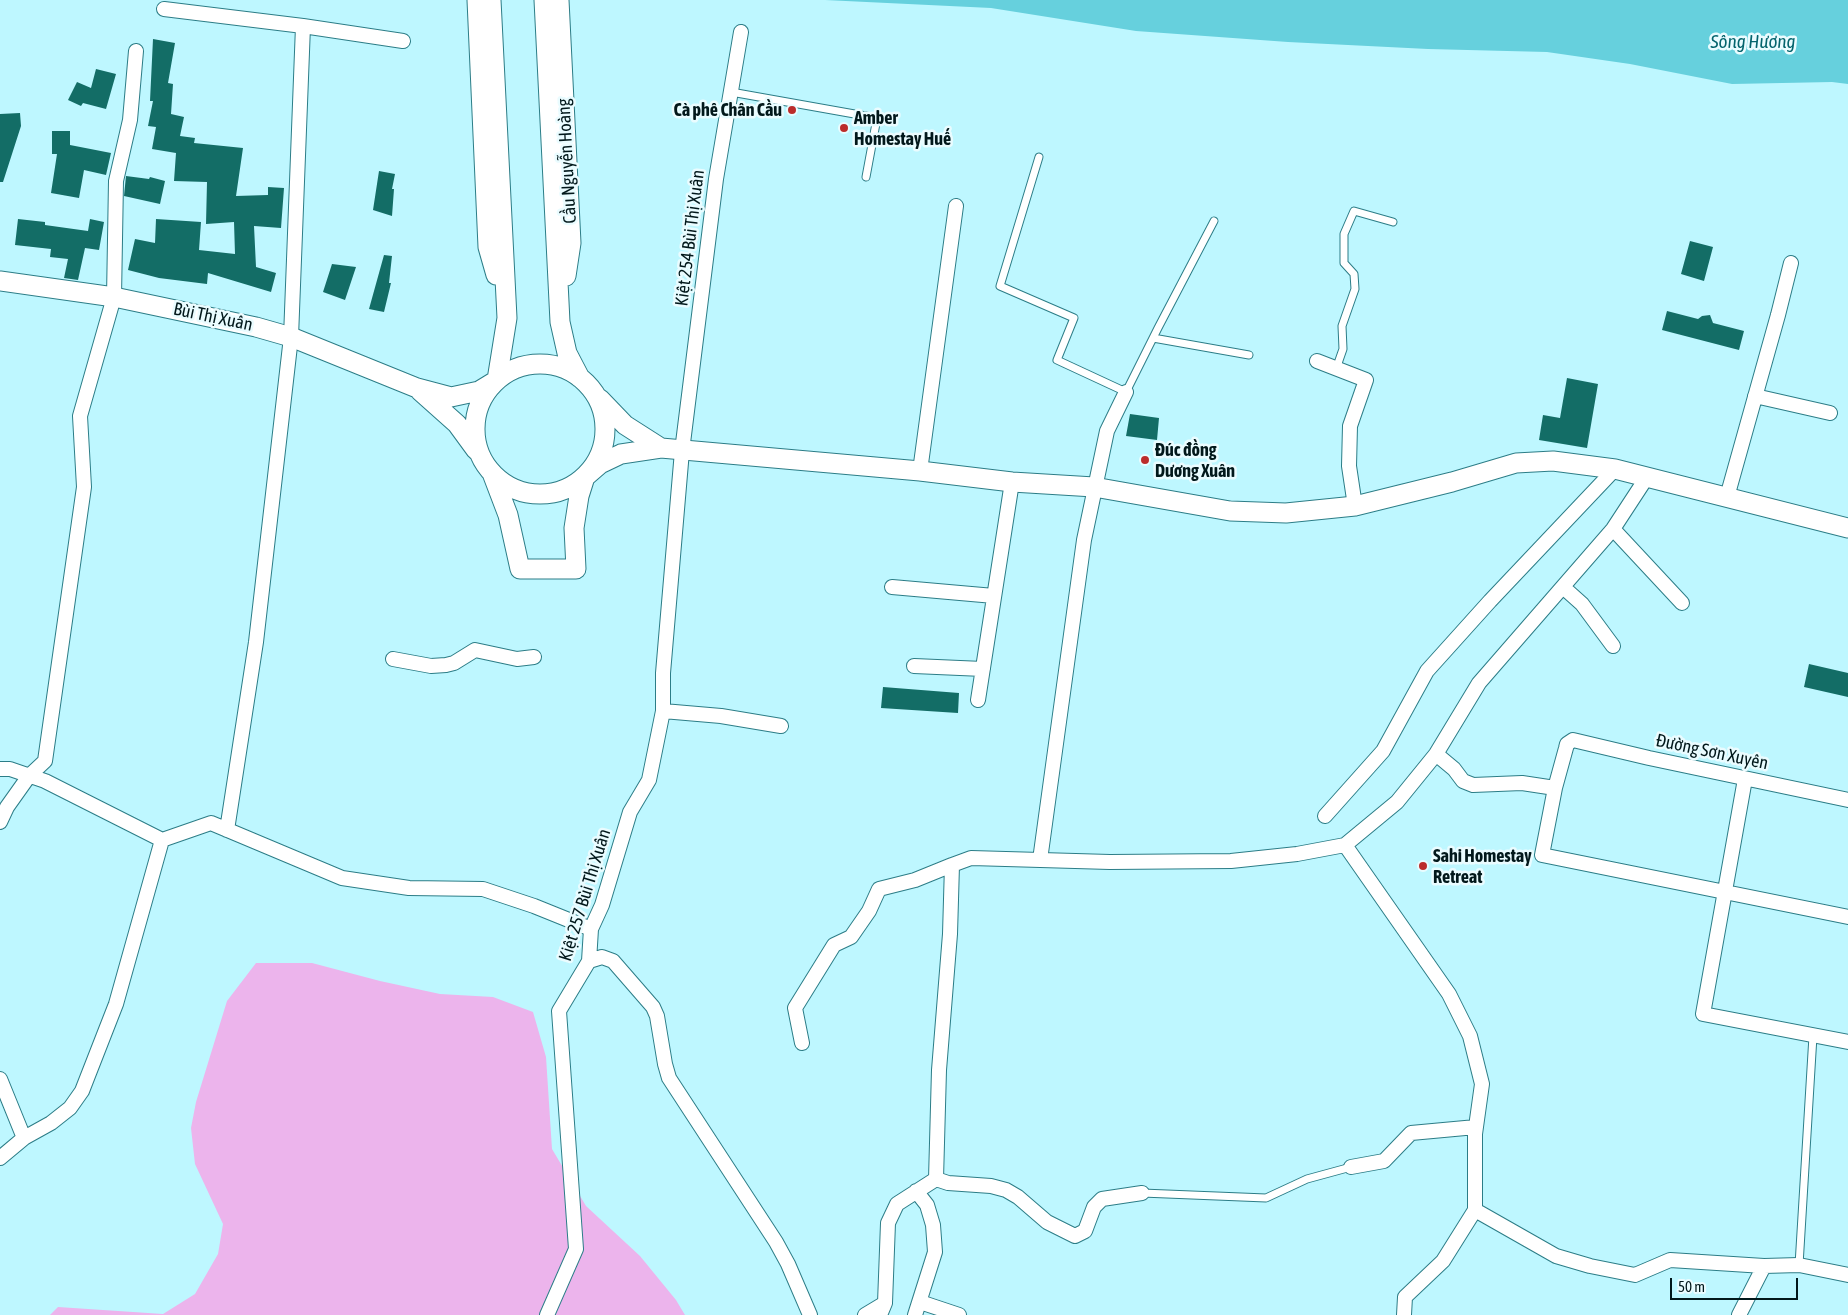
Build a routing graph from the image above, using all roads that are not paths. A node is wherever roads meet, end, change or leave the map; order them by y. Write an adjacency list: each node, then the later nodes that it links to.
1 (477, 0): 11 (main road)
2 (491, 0): 11 (main road)
3 (544, 0): 12 (main road, Cầu Nguyễn Hoàng)
4 (559, 0): 12 (main road, Cầu Nguyễn Hoàng)
5 (164, 9): 6 (street)
6 (303, 26): 8 (street); 21 (street)
7 (741, 32): 10 (street, Kiệt 254 Bùi Thị Xuân)
8 (403, 42)
9 (136, 51): 20 (street)
10 (730, 92): 14 (lane); 34 (street, Kiệt 254 Bùi Thị Xuân)
11 (488, 97): 27 (main road)
12 (556, 100): 26 (main road, Cầu Nguyễn Hoàng)
13 (1039, 157): 29 (lane)
14 (866, 178)
15 (956, 206): 37 (street)
16 (1214, 221): 22 (lane)
17 (1393, 222): 25 (lane)
18 (1791, 264): 31 (street)
19 (0, 281): 20 (main road, Bùi Thị Xuân)
20 (114, 297): 21 (main road, Bùi Thị Xuân); 61 (street)
21 (291, 337): 28 (main road, Bùi Thị Xuân); 67 (street)
22 (1152, 338): 23 (lane); 29 (lane)
23 (1249, 355)
24 (1317, 361): 25 (street)
25 (1336, 369): 44 (street)
26 (580, 378): 27 (main road); 30 (main road)
27 (497, 380): 28 (main road); 35 (main road)
28 (417, 388): 35 (main road)
29 (1126, 392): 42 (street)
30 (595, 395): 33 (main road); 39 (main road)
31 (1755, 396): 32 (street); 43 (street)
32 (1830, 413)
33 (661, 448): 34 (main road); 39 (main road)
34 (682, 451): 37 (main road); 57 (street, Kiệt 257 Bùi Thị Xuân)
35 (480, 456): 38 (main road)
36 (1616, 469): 40 (main road); 44 (main road); 65 (street)
37 (920, 471): 41 (main road)
38 (492, 473): 39 (main road); 39 (main road)
39 (586, 477)
40 (1647, 477): 43 (main road); 46 (street)
41 (1012, 482): 42 (main road); 49 (street)
42 (1094, 487): 44 (main road); 70 (street)
43 (1727, 497): 45 (main road)
44 (1355, 506)
45 (1848, 528)
46 (1612, 529): 47 (street); 50 (street)
47 (1562, 587): 51 (street); 59 (street)
48 (892, 588): 49 (street)
49 (994, 596): 55 (street)
50 (1682, 603)
51 (1614, 646)
52 (534, 657): 53 (street)
53 (393, 659)
54 (914, 666): 55 (street)
55 (983, 670): 56 (street)
56 (978, 700)
57 (663, 711): 58 (street); 74 (street, Kiệt 257 Bùi Thị Xuân)
58 (781, 726)
59 (1436, 754): 63 (street); 69 (street)
60 (0, 769): 61 (street)
61 (29, 776): 66 (street); 68 (street)
62 (1745, 779): 63 (street, Đường Sơn Xuyên); 64 (street, Đường Sơn Xuyên); 72 (street)
63 (1555, 788): 72 (street)
64 (1848, 800)
65 (1325, 816)
66 (0, 822)
67 (228, 830): 68 (street); 74 (street)
68 (162, 840): 81 (street)
69 (1345, 845): 70 (street); 80 (street)
70 (1040, 860): 71 (street)
71 (952, 866): 78 (street); 84 (street)
72 (1724, 892): 73 (street); 76 (street)
73 (1848, 917)
74 (591, 929): 75 (street, Kiệt 257 Bùi Thị Xuân)
75 (589, 961): 93 (street, Kiệt 257 Bùi Thị Xuân); 94 (street)
76 (1813, 1036): 77 (street); 88 (lane)
77 (1848, 1042)
78 (802, 1043)
79 (0, 1079): 81 (street)
80 (1476, 1128): 83 (street); 87 (street)
81 (24, 1138): 82 (street)
82 (0, 1158)
83 (1351, 1167): 86 (lane)
84 (936, 1179): 85 (street); 86 (street)
85 (916, 1191): 91 (street); 92 (street)
86 (1142, 1194)
87 (1475, 1210): 89 (street); 97 (street)
88 (1799, 1265): 89 (street); 90 (street)
89 (1764, 1266): 98 (street)
90 (1848, 1275)
91 (917, 1308): 96 (street)
92 (882, 1309): 95 (street)
93 (547, 1315)
94 (810, 1315)
95 (866, 1315)
96 (959, 1315)
97 (1404, 1315)
98 (1739, 1315)

